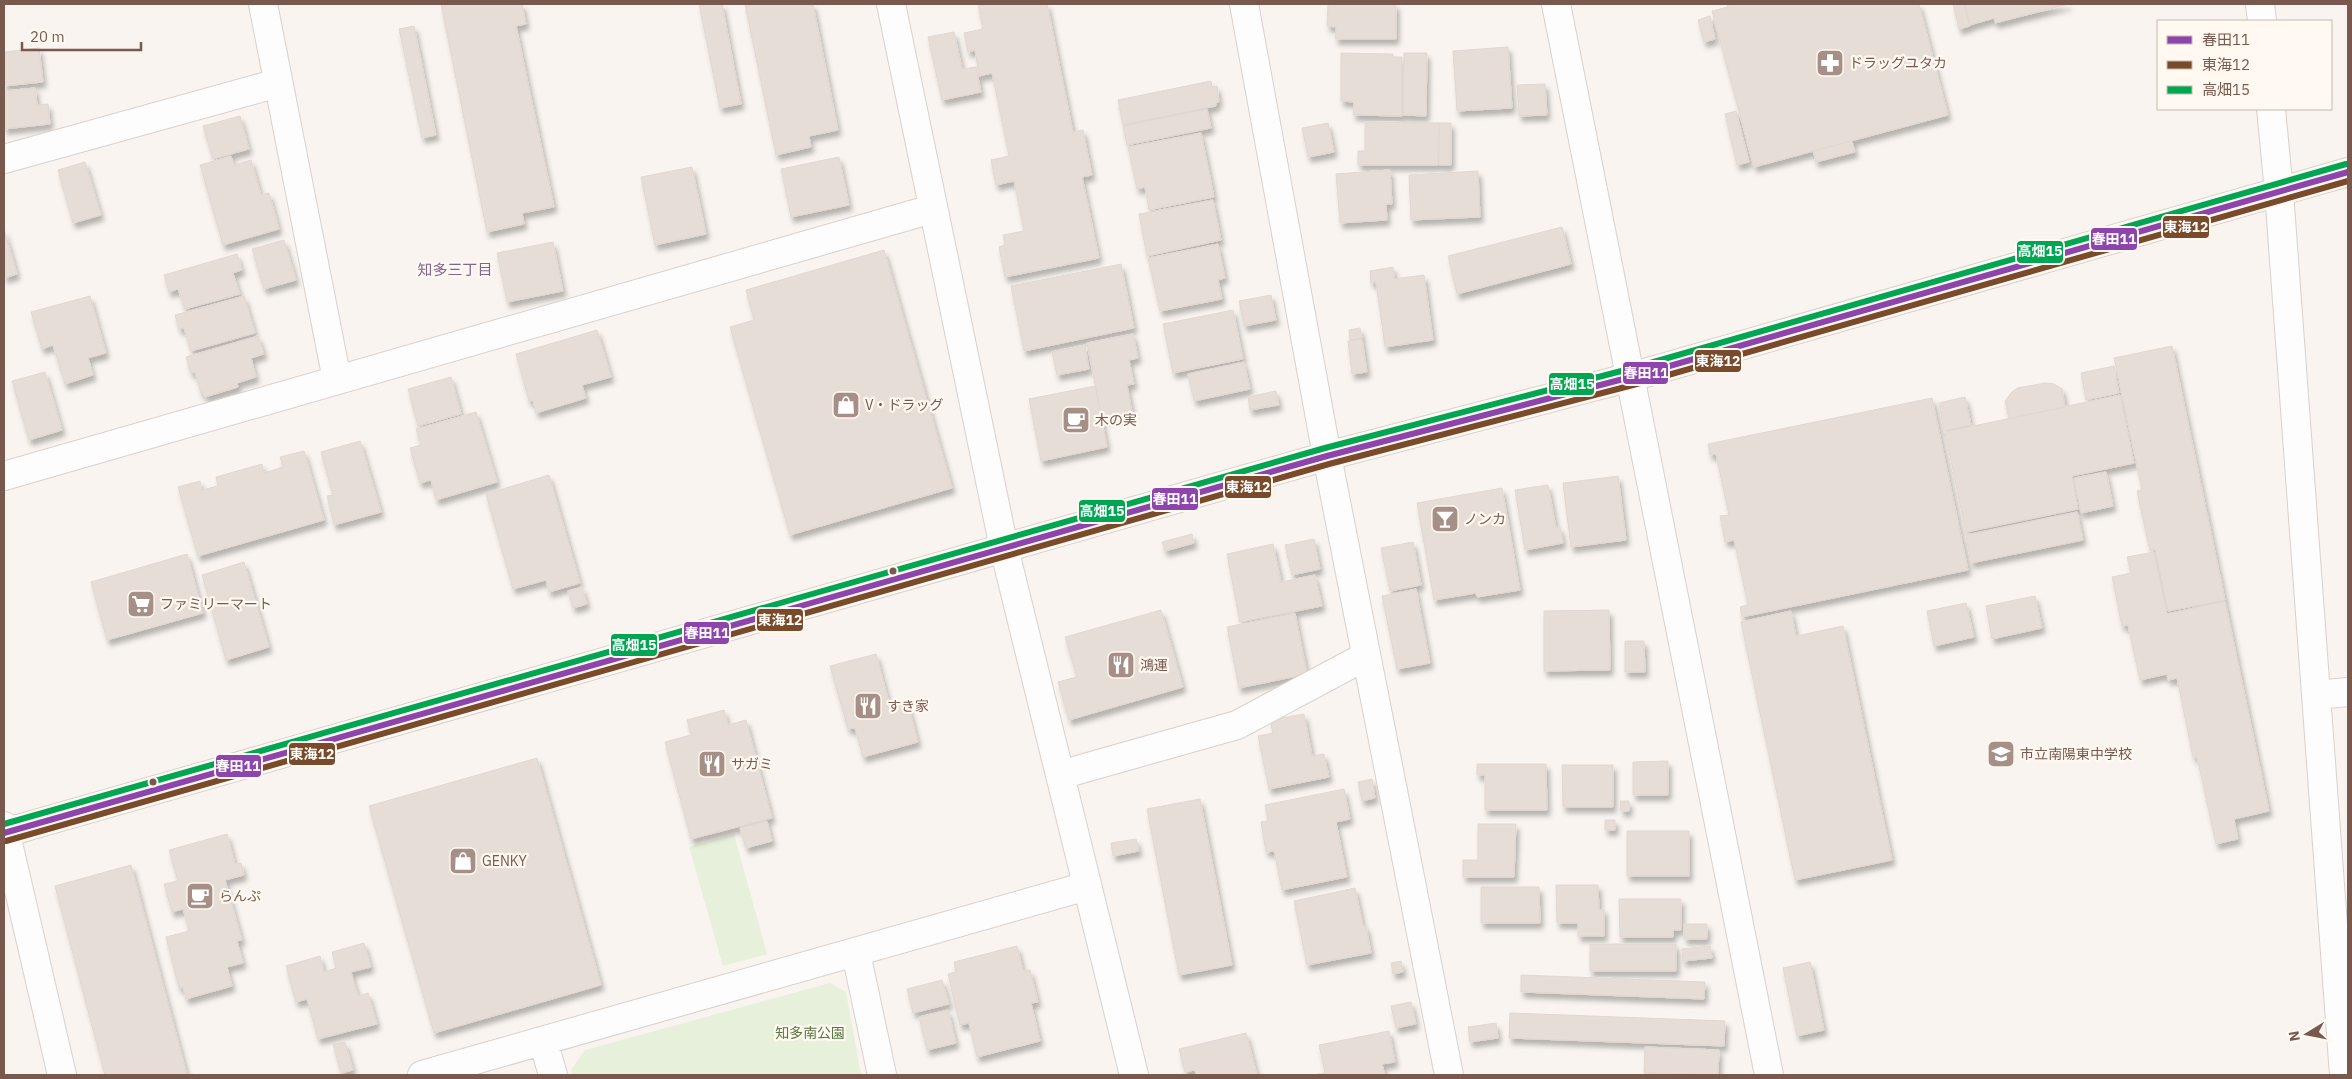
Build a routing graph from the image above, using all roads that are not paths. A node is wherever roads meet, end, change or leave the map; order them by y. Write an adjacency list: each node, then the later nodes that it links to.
1 (263, 4): 7 (street)
2 (891, 4): 12 (street)
3 (1244, 4): 15 (street)
4 (2260, 4): 6 (street)
5 (1563, 6): 13 (street)
6 (2262, 20)
7 (278, 83): 9 (street); 14 (street)
8 (2271, 110): 11 (street)
9 (4, 159)
10 (2348, 172): 11 (street)
11 (2279, 192): 13 (street); 20 (street)
12 (932, 209): 14 (street); 17 (street)
13 (1631, 378): 15 (street); 32 (street)
14 (338, 380): 16 (street)
15 (1327, 456): 17 (street); 18 (street)
16 (4, 476)
17 (1004, 548): 21 (street); 22 (street)
18 (1366, 656): 21 (street); 31 (street)
19 (2348, 692): 20 (street)
20 (2317, 695): 33 (street)
21 (1060, 775): 23 (street)
22 (4, 831): 26 (street)
23 (1087, 886): 24 (street); 30 (street)
24 (856, 953): 25 (street); 29 (street)
25 (543, 1041): 27 (street); 28 (street)
26 (62, 1075)
27 (422, 1075)
28 (553, 1075)
29 (882, 1075)
30 (1134, 1075)
31 (1449, 1075)
32 (1769, 1075)
33 (2344, 1075)

